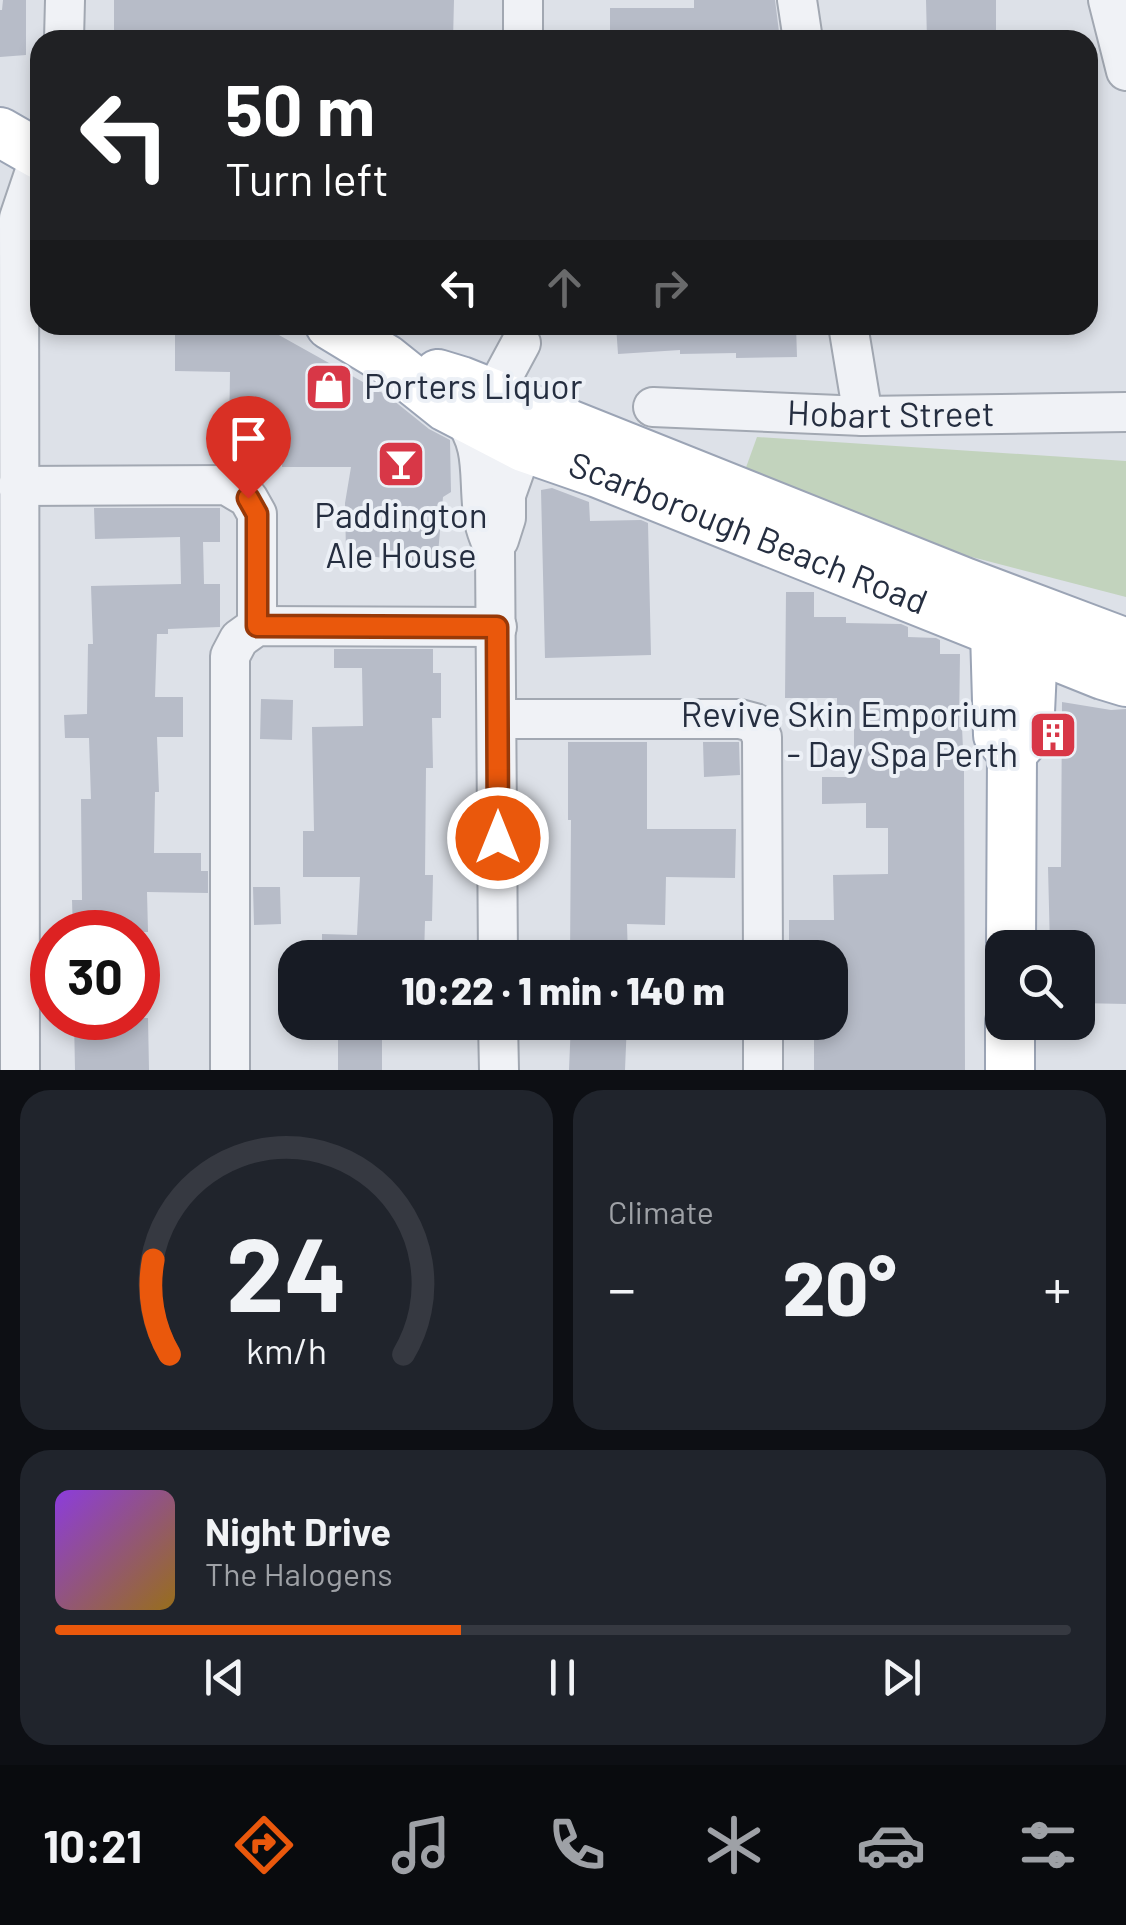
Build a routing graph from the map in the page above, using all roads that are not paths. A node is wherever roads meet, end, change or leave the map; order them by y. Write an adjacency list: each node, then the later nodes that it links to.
1 (65, 0): 5 (street)
2 (523, 0): 6 (street)
3 (797, 0): 7 (street)
4 (1108, 0): 8 (street)
5 (64, 30)
6 (522, 30)
7 (802, 30)
8 (1126, 71)
9 (0, 132): 10 (main road)
10 (30, 150)
11 (30, 186): 21 (street)
12 (346, 335): 16 (main road, Scarborough Beach Road)
13 (520, 335): 16 (street)
14 (521, 335): 20 (street)
15 (850, 335): 19 (street)
16 (477, 405): 20 (main road, Scarborough Beach Road); 22 (street)
17 (654, 407): 19 (street, Hobart Street)
18 (1126, 412): 19 (street, Hobart Street)
19 (863, 416)
20 (535, 431): 22 (street); 23 (main road, Scarborough Beach Road)
21 (18, 486): 24 (street); 27 (street)
22 (495, 552): 25 (street)
23 (1020, 623): 26 (main road, Scarborough Beach Road); 28 (main road, Scarborough Beach Road); 30 (main road)
24 (257, 626): 25 (street); 37 (street)
25 (497, 627): 29 (street)
26 (1126, 643)
27 (9, 678): 36 (street)
28 (1126, 682)
29 (498, 718): 31 (street); 32 (street)
30 (1011, 930)
31 (498, 940)
32 (762, 940)
33 (498, 1040): 38 (street)
34 (763, 1040): 39 (street)
35 (1010, 1040): 40 (main road)
36 (20, 1070)
37 (230, 1070)
38 (498, 1070)
39 (763, 1070)
40 (1010, 1070)

